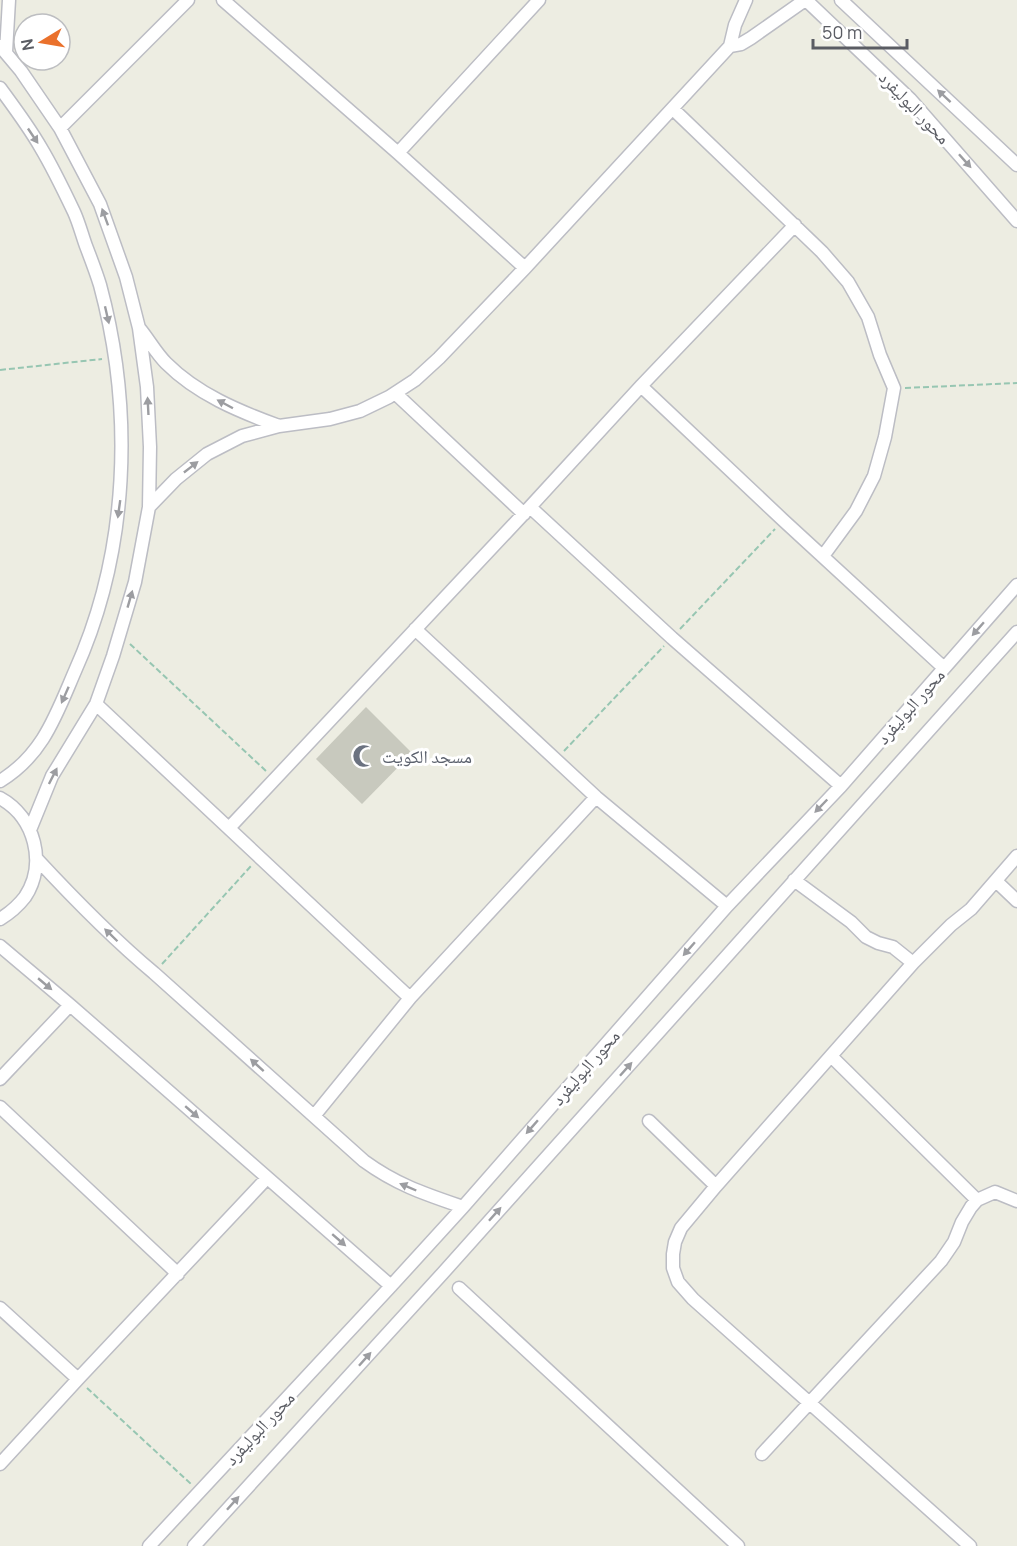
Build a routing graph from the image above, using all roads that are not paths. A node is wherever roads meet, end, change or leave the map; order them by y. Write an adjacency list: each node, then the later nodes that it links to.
1 (9, 0): 9 (street)
2 (188, 0): 12 (street)
3 (223, 0): 13 (street)
4 (538, 0): 13 (street)
5 (746, 0): 8 (street)
6 (806, 0): 8 (street); 15 (street, محور البوليفرد, one-way to 15)
7 (841, 0): 14 (street, one-way to 7)
8 (730, 46): 11 (street)
9 (3, 49): 12 (street)
10 (0, 88): 30 (street, one-way to 30)
11 (673, 109): 16 (street); 17 (street)
12 (60, 128): 18 (street, one-way to 12)
13 (398, 153): 17 (street)
14 (1017, 165)
15 (1017, 221)
16 (795, 225): 19 (street); 24 (street)
17 (525, 268): 20 (street)
18 (139, 328): 21 (street, one-way to 18); 22 (street, one-way to 18)
19 (641, 386): 23 (street); 24 (street)
20 (395, 393): 21 (street); 23 (street)
21 (279, 426): 22 (street, one-way to 21)
22 (149, 507): 29 (street, one-way to 22)
23 (527, 510): 26 (street); 31 (street)
24 (823, 556): 28 (street)
25 (1017, 585): 28 (street, محور البوليفرد, one-way to 28)
26 (415, 629): 32 (street); 34 (street)
27 (1017, 632): 38 (street, محور البوليفرد)
28 (944, 668): 31 (street, محور البوليفرد)
29 (96, 704): 34 (street); 35 (street, one-way to 29)
30 (0, 781)
31 (841, 786): 41 (street, محور البوليفرد, one-way to 41)
32 (596, 797): 41 (street); 45 (street)
33 (0, 798): 35 (street)
34 (229, 828): 45 (street)
35 (30, 830): 37 (street)
36 (1017, 856): 39 (street)
37 (36, 858): 42 (street); 50 (street, one-way to 37)
38 (794, 880): 44 (street); 66 (street, محور البوليفرد, one-way to 38)
39 (996, 881): 40 (street); 44 (street)
40 (1017, 901)
41 (727, 906): 56 (street, محور البوليفرد, one-way to 56)
42 (0, 919)
43 (0, 946): 46 (street, one-way to 46)
44 (914, 963): 47 (street)
45 (410, 998): 50 (street)
46 (70, 1005): 48 (street); 52 (street, one-way to 52)
47 (831, 1056): 53 (street); 54 (street)
48 (0, 1079)
49 (0, 1107): 57 (street)
50 (314, 1116): 56 (street, one-way to 50)
51 (649, 1121): 53 (street)
52 (267, 1178): 57 (street); 58 (street, one-way to 58)
53 (716, 1186): 62 (street)
54 (977, 1200): 55 (street); 62 (street)
55 (1017, 1201)
56 (463, 1207): 58 (street, محور البوليفرد)
57 (178, 1274): 61 (street)
58 (392, 1286): 65 (street, محور البوليفرد)
59 (459, 1288): 67 (street)
60 (0, 1308): 61 (street)
61 (78, 1379): 64 (street)
62 (810, 1403): 63 (street); 68 (street)
63 (762, 1454)
64 (0, 1464)
65 (149, 1546)
66 (194, 1546)
67 (738, 1546)
68 (970, 1546)

